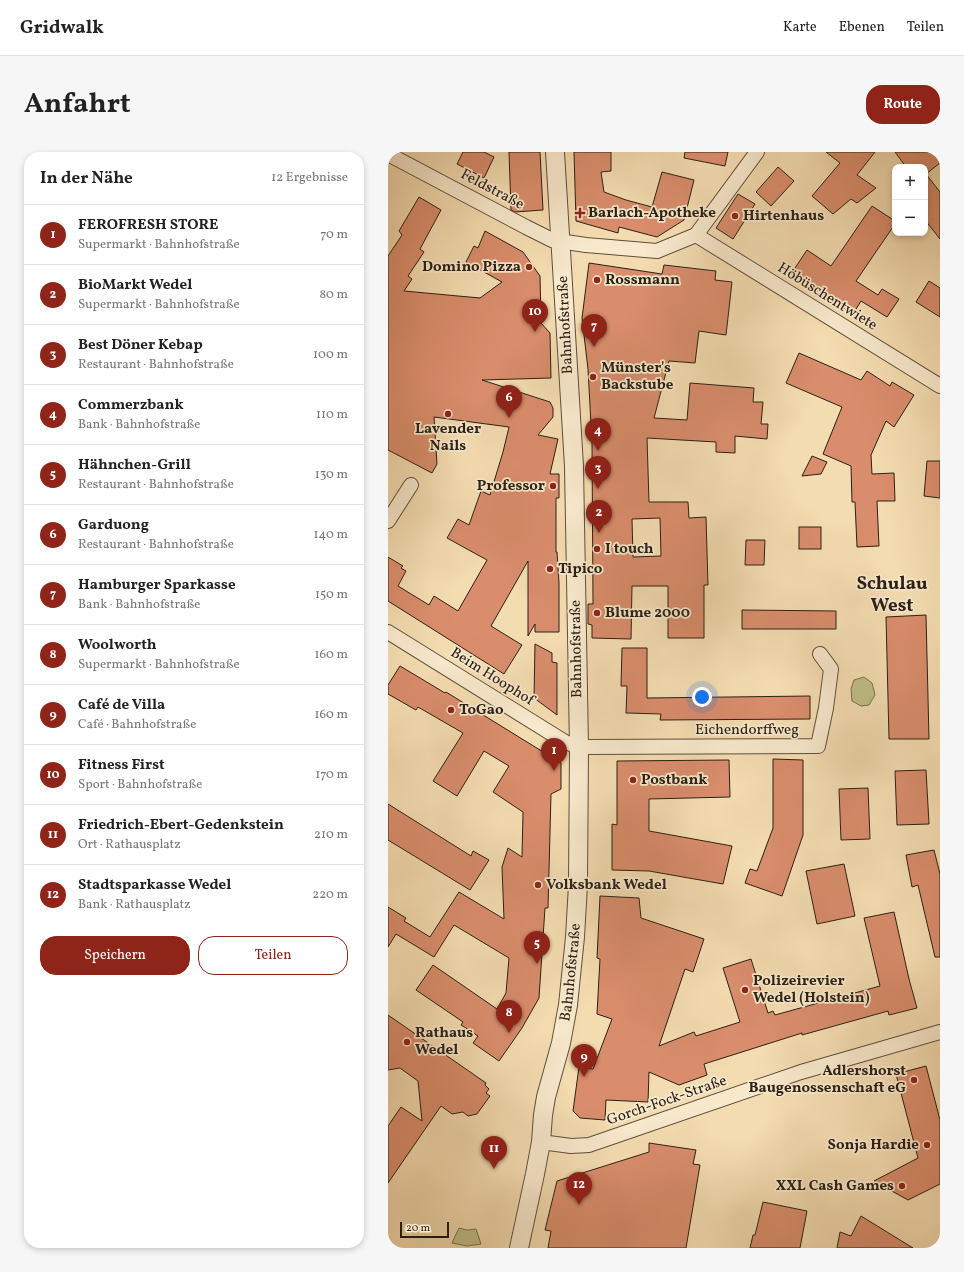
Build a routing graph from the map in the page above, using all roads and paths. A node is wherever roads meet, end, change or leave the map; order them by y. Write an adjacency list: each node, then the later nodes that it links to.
1 (555, 152): 5 (street, Bahnhofstraße)
2 (757, 152): 4 (street)
3 (388, 154): 5 (street, Feldstraße)
4 (696, 235): 5 (street, Feldstraße); 6 (street, Höbüschentwiete)
5 (561, 242): 11 (street, Bahnhofstraße)
6 (940, 386)
7 (411, 485): 8 (street)
8 (388, 521)
9 (388, 632): 11 (street, Beim Hoophof)
10 (820, 654): 11 (street, Eichendorffweg)
11 (579, 747): 13 (street, Bahnhofstraße)
12 (940, 1032): 13 (street, Gorch-Fock-Straße)
13 (541, 1142): 14 (street, Bahnhofstraße)
14 (519, 1247)

